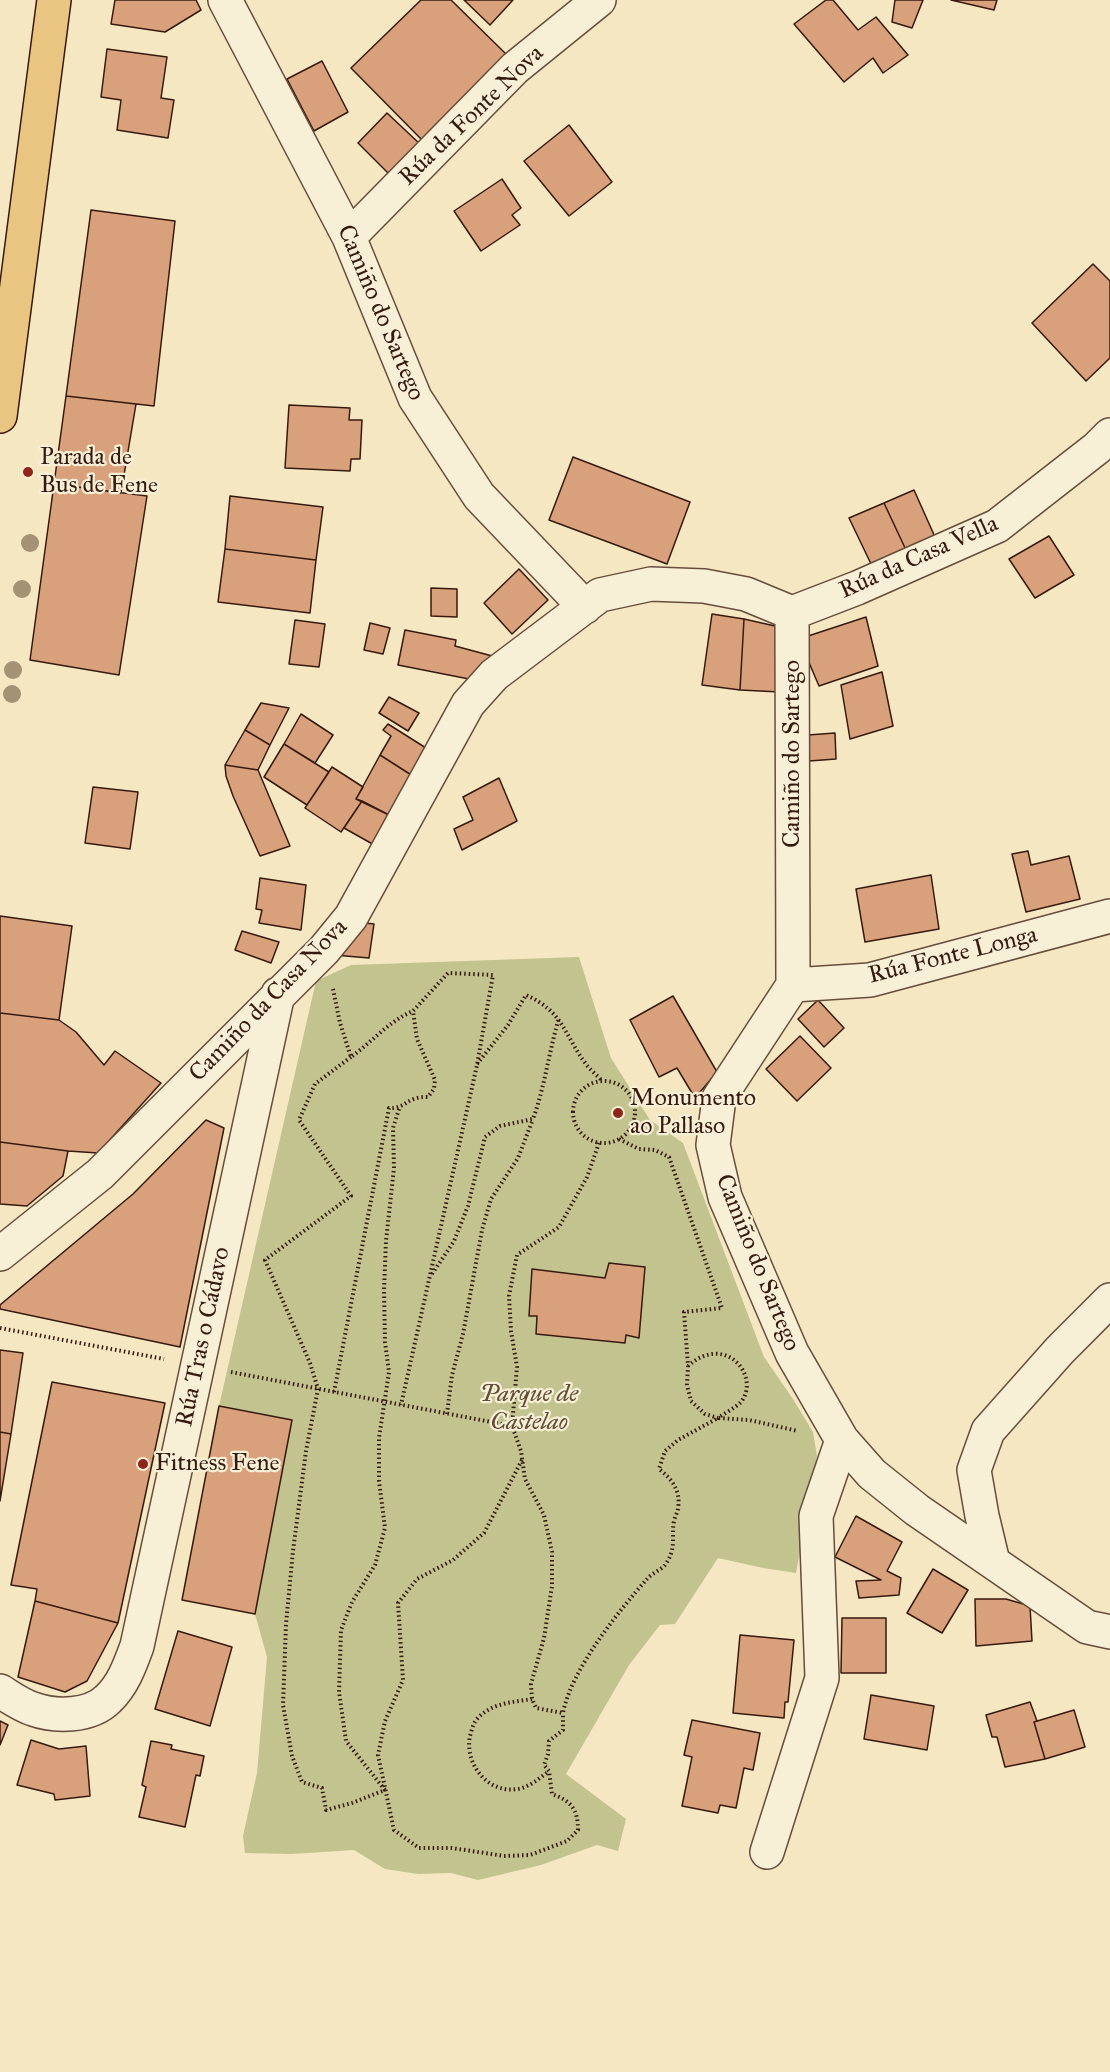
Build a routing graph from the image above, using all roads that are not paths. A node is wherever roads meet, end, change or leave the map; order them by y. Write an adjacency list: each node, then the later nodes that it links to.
1 (54, 0): 5 (highway)
2 (225, 0): 4 (street, Camiño do Sartego)
3 (600, 0): 4 (street, Rúa da Fonte Nova)
4 (349, 237): 7 (street, Camiño do Sartego)
5 (0, 416)
6 (1106, 445): 8 (street, Rúa da Casa Vella)
7 (585, 607): 8 (street); 11 (street, Camiño da Casa Nova)
8 (792, 613): 10 (street, Camiño do Sartego)
9 (1110, 916): 10 (street, Rúa Fonte Longa)
10 (793, 985): 14 (street, Camiño do Sartego)
11 (278, 994): 12 (street, Camiño da Casa Nova); 17 (street, Rúa Tras o Cádavo)
12 (0, 1254)
13 (1110, 1300): 15 (street)
14 (842, 1440): 15 (street, Camiño do Sartego); 18 (street)
15 (993, 1562): 16 (street, Camiño do Sartego)
16 (1110, 1632)
17 (0, 1691)
18 (767, 1852)

